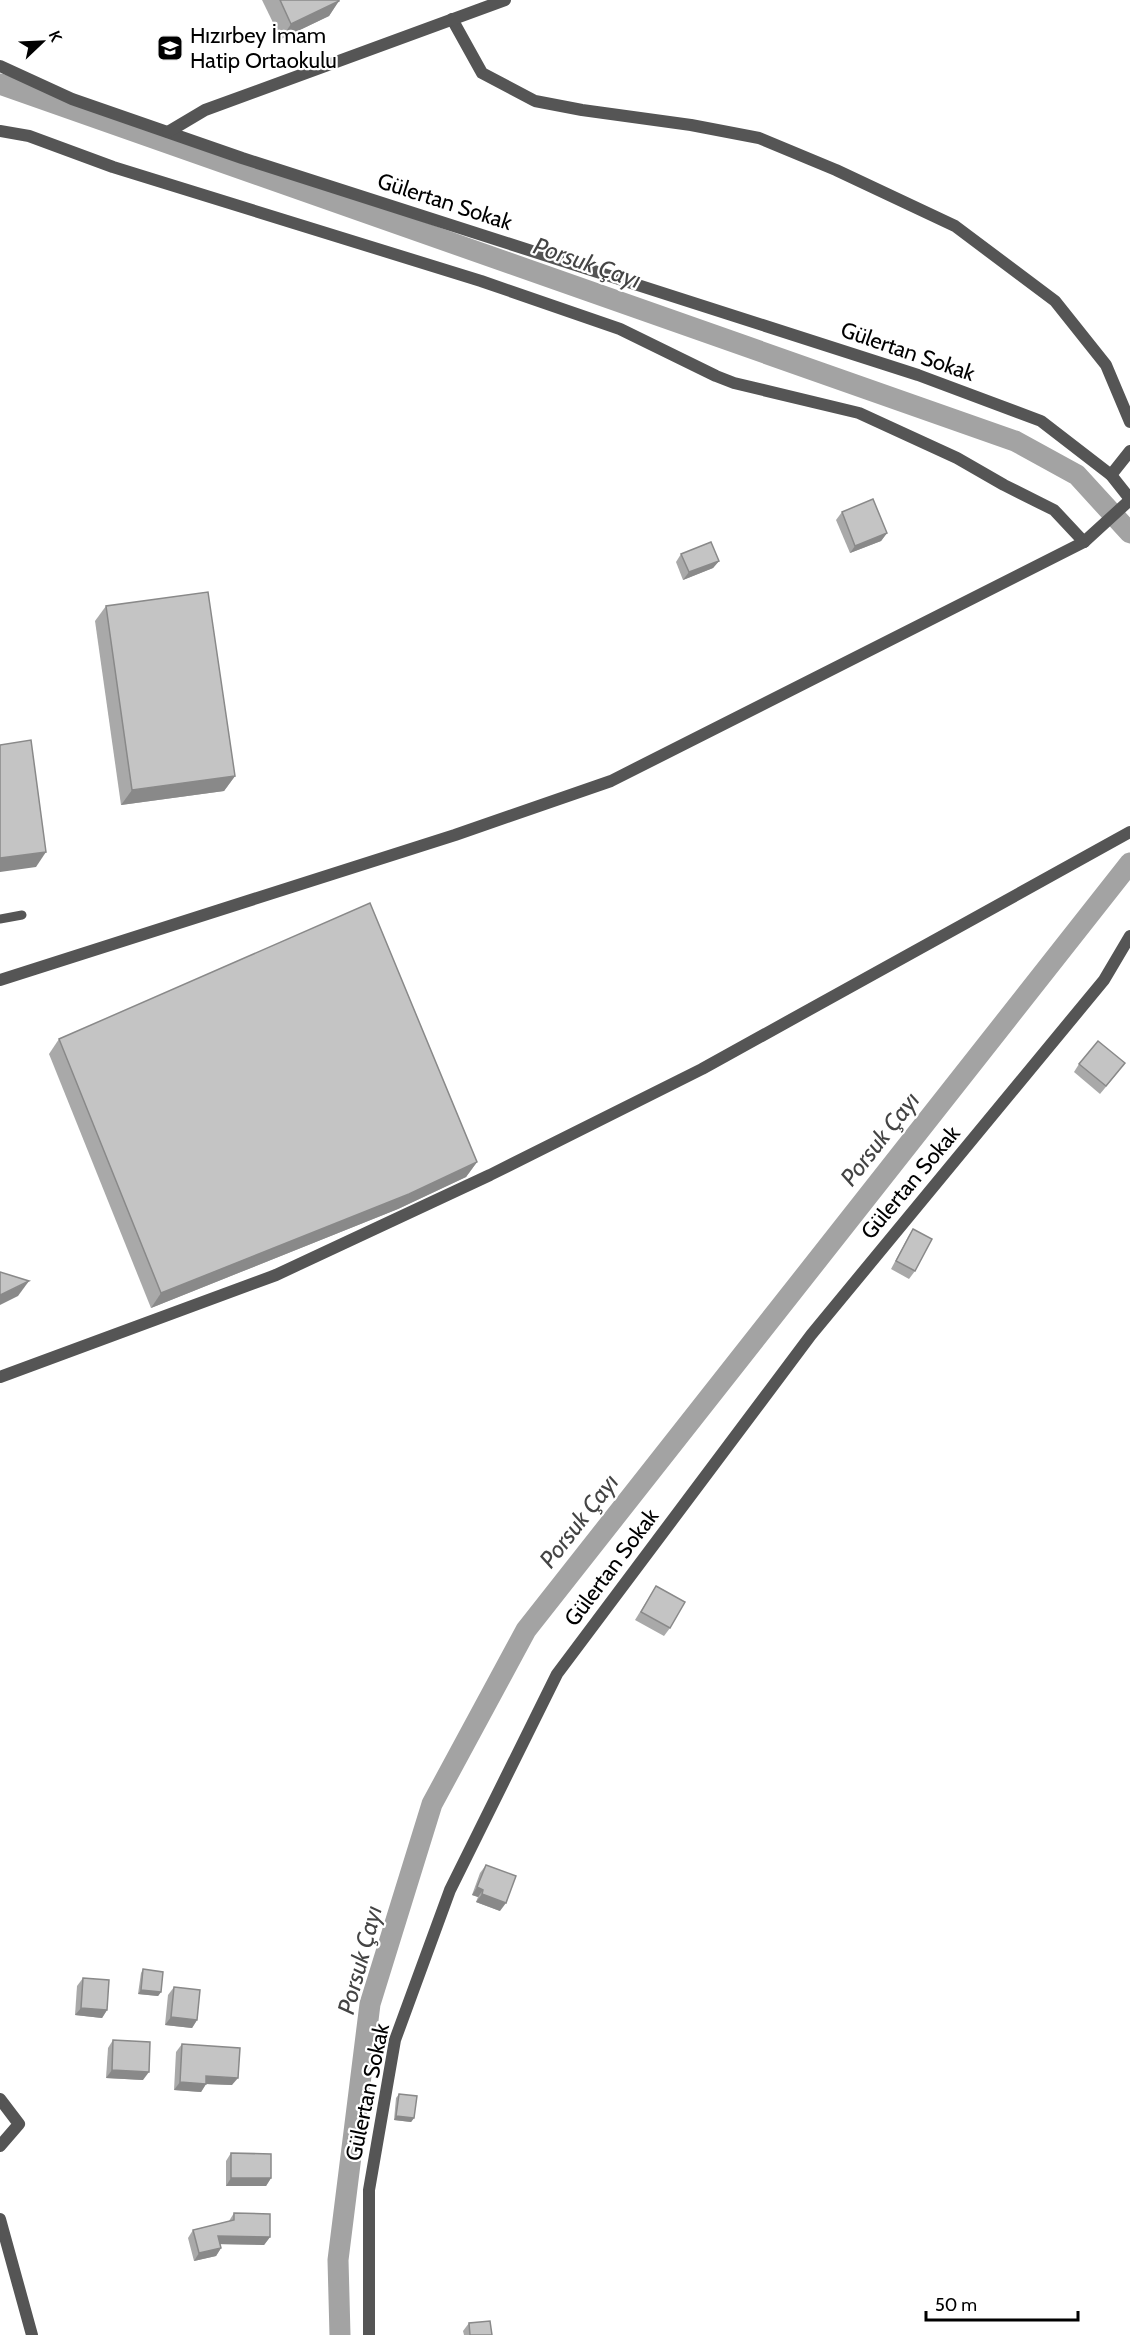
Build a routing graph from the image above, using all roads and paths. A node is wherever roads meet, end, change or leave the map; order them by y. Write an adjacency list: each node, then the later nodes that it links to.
1 (506, 0): 2 (street)
2 (482, 4): 3 (street)
3 (453, 19): 6 (street); 7 (street)
4 (0, 66): 6 (street, Gülertan Sokak)
5 (0, 131): 11 (street)
6 (168, 132): 9 (street, Gülertan Sokak)
7 (1130, 422)
8 (1130, 451): 9 (street)
9 (1111, 475): 10 (street, Gülertan Sokak)
10 (1129, 501): 11 (street)
11 (1084, 542): 16 (street)
12 (1130, 832): 17 (street)
13 (22, 915): 14 (lane)
14 (0, 918)
15 (1130, 936): 22 (street, Gülertan Sokak)
16 (0, 980)
17 (0, 1377)
18 (0, 2099): 19 (street)
19 (0, 2146)
20 (0, 2219): 21 (street)
21 (32, 2335)
22 (369, 2335)

